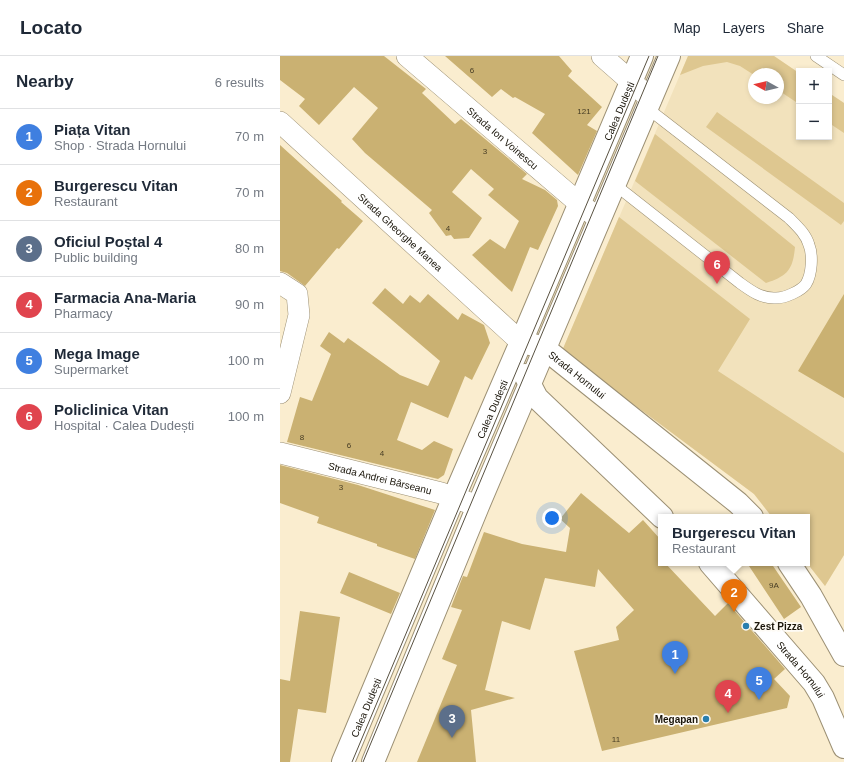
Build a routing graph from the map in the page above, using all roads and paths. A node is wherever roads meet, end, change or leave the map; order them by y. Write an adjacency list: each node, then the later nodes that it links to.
1 (407, 56): 11 (street, Strada Ion Voinescu)
2 (602, 56): 7 (street)
3 (642, 56): 7 (main road, Calea Dudești)
4 (669, 56): 8 (main road)
5 (816, 56): 6 (lane)
6 (844, 75)
7 (632, 82): 8 (street); 11 (main road, Calea Dudești)
8 (649, 103): 10 (main road); 10 (lane)
9 (280, 122): 14 (street, Strada Gheorghe Manea)
10 (614, 184): 12 (main road)
11 (580, 204): 12 (street, Strada Ion Voinescu); 14 (main road, Calea Dudești)
12 (599, 219): 15 (main road)
13 (280, 283): 17 (street)
14 (521, 342): 15 (main road, Strada Hornului); 16 (main road); 19 (main road, Calea Dudești)
15 (544, 348): 16 (main road); 22 (main road, Strada Hornului)
16 (529, 384): 20 (main road); 21 (main road)
17 (280, 394)
18 (280, 453): 19 (street, Strada Andrei Bârseanu)
19 (454, 497): 20 (street, Strada Andrei Bârseanu); 28 (main road, Calea Dudești)
20 (478, 506): 29 (main road)
21 (659, 514)
22 (748, 514)
23 (713, 566): 26 (main road, Strada Hornului)
24 (791, 566): 25 (main road)
25 (844, 655)
26 (840, 725): 27 (main road, Strada Hornului)
27 (844, 747)
28 (343, 762)
29 (373, 762)

